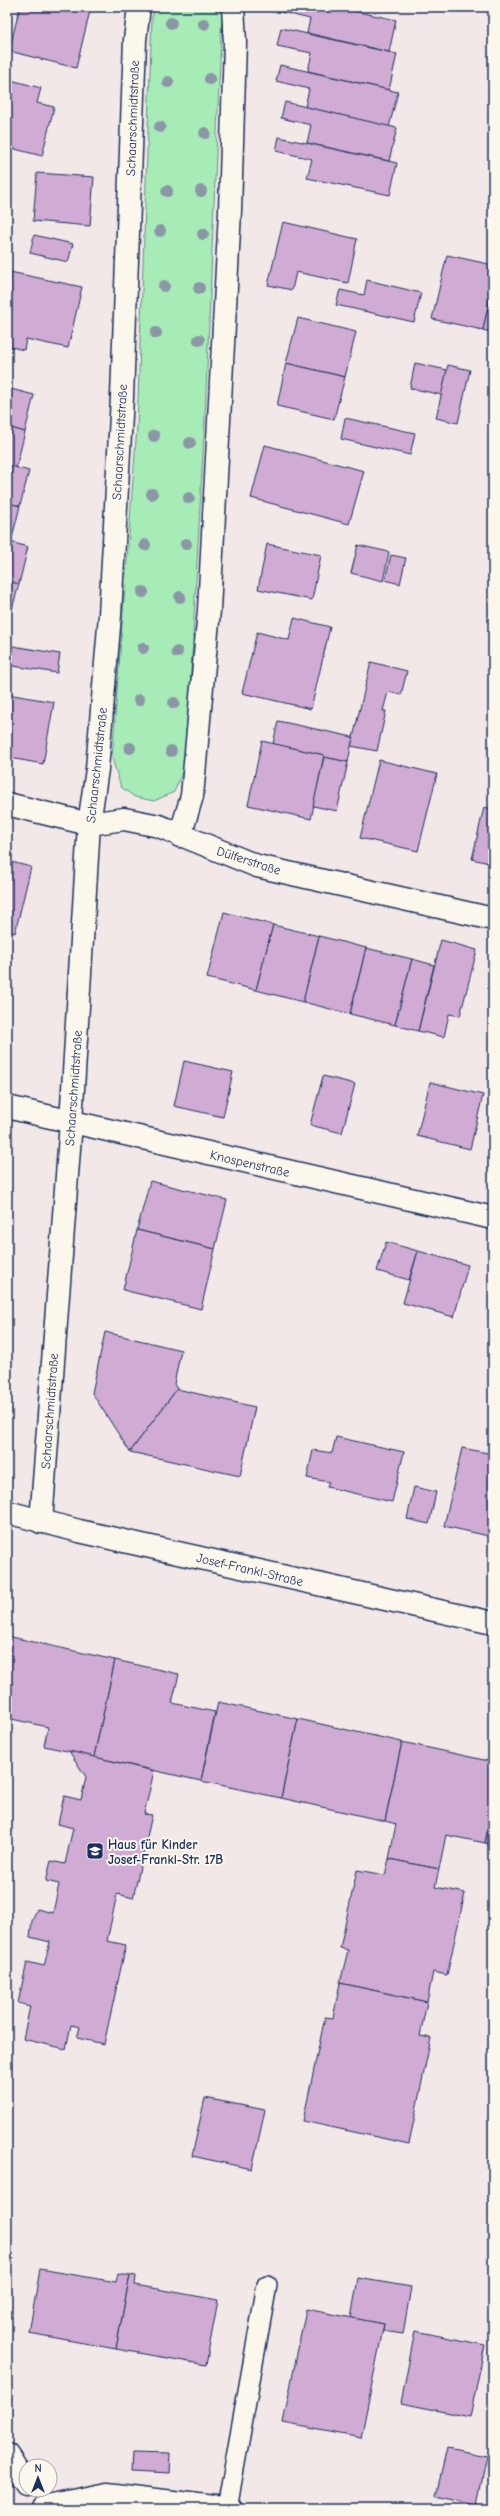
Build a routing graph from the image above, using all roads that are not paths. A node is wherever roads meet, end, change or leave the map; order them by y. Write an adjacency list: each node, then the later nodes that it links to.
1 (139, 7): 4 (street, Schaarschmidtstraße)
2 (233, 7): 5 (street)
3 (7, 804): 4 (street, Dülferstraße)
4 (89, 824): 5 (street, Dülferstraße); 8 (street, Schaarschmidtstraße)
5 (180, 836): 6 (street, Dülferstraße)
6 (493, 920)
7 (7, 1107): 8 (street, Knospenstraße)
8 (71, 1122): 9 (street, Knospenstraße); 11 (street, Schaarschmidtstraße)
9 (493, 1218)
10 (7, 1512): 11 (street, Josef-Frankl-Straße)
11 (41, 1522): 12 (street, Josef-Frankl-Straße)
12 (493, 1623)
13 (267, 2285): 17 (lane)
14 (7, 2455): 15 (street)
15 (18, 2471)
16 (39, 2502): 17 (street)
17 (229, 2509)

